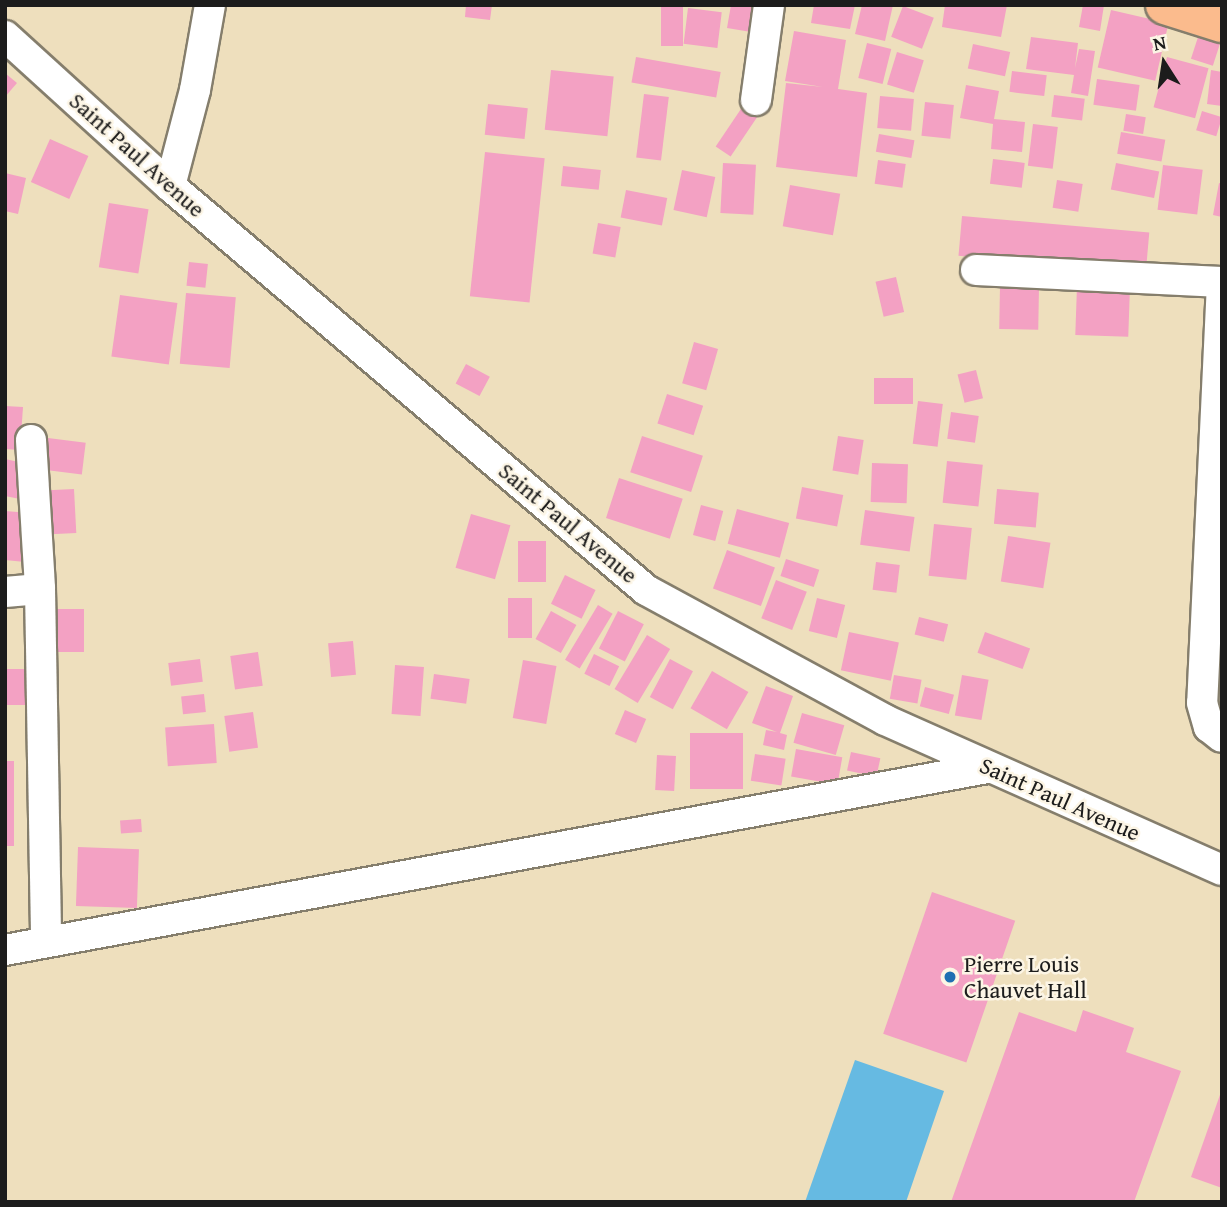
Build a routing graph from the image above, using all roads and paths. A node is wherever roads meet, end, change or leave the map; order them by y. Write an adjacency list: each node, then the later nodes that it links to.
1 (210, 5): 7 (street)
2 (769, 5): 6 (street)
3 (1165, 5): 4 (main road)
4 (1222, 23)
5 (5, 36): 7 (street, Saint Paul Avenue)
6 (756, 100)
7 (170, 186): 14 (street, Saint Paul Avenue)
8 (976, 270): 9 (street)
9 (1222, 283): 13 (street)
10 (31, 440): 11 (street)
11 (40, 589): 12 (street); 16 (street)
12 (5, 592)
13 (1222, 737)
14 (987, 768): 15 (street, Saint Paul Avenue); 16 (street)
15 (1222, 870)
16 (46, 942): 17 (street)
17 (5, 950)

